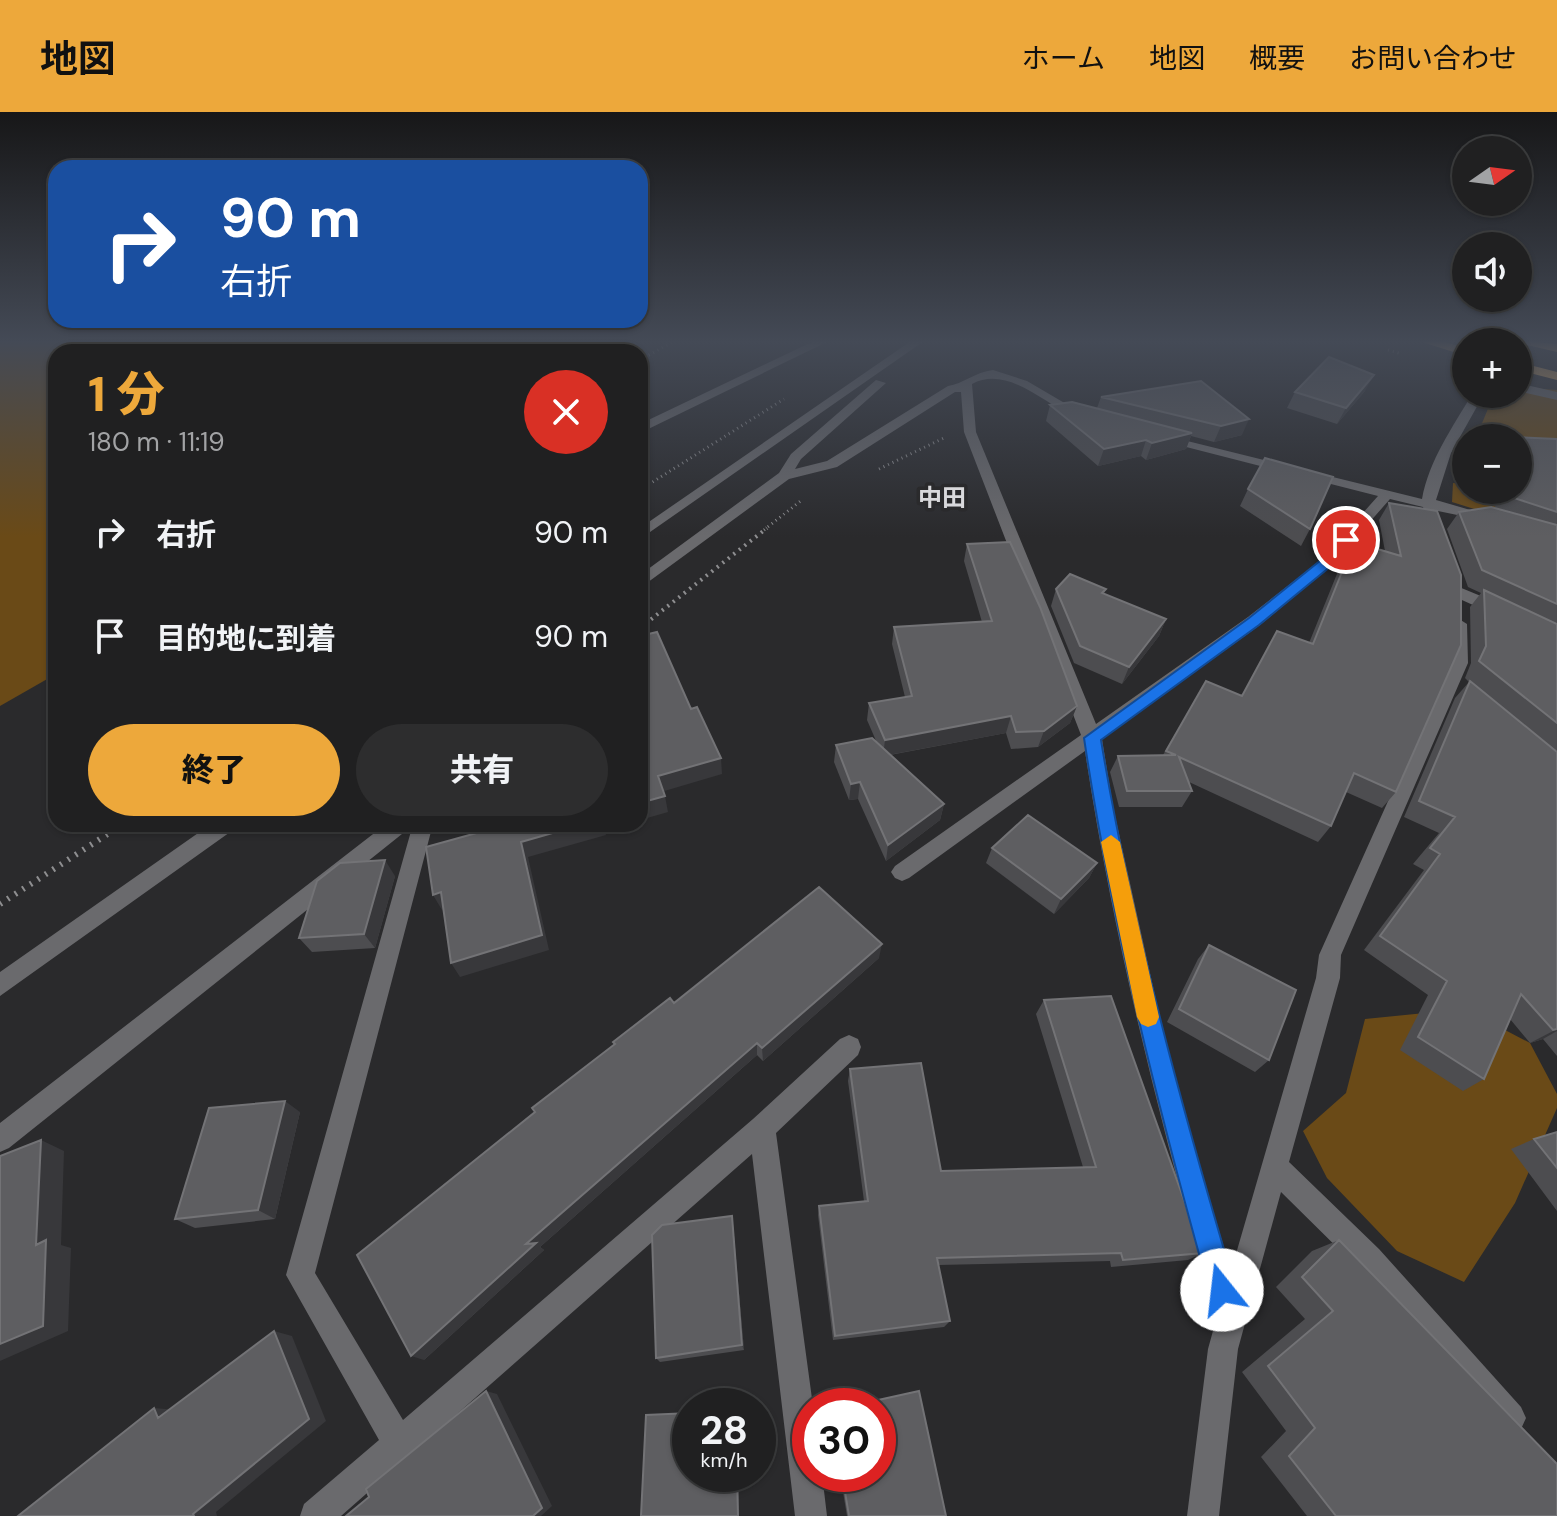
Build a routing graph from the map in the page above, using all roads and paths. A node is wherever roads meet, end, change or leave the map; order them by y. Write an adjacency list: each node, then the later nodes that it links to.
1 (687, 407): 10 (street)
2 (772, 407): 15 (path)
3 (827, 407): 20 (street)
4 (854, 407): 14 (street)
5 (924, 407): 14 (street)
6 (968, 407): 11 (street)
7 (1058, 407): 9 (street)
8 (1471, 408): 18 (street)
9 (1091, 419)
10 (648, 425)
11 (970, 432): 13 (path); 27 (street)
12 (1151, 434): 16 (street)
13 (869, 473)
14 (784, 476): 23 (street)
15 (648, 485)
16 (1386, 495): 18 (street); 27 (street)
17 (804, 498): 26 (path)
18 (1427, 502): 19 (street); 21 (street)
19 (1499, 522)
20 (648, 529)
21 (1437, 531)
22 (1450, 568): 24 (street)
23 (648, 577)
24 (1459, 592): 25 (street); 38 (street)
25 (1521, 621)
26 (648, 622)
27 (1092, 738): 32 (street); 39 (street)
28 (111, 832): 33 (path)
29 (215, 832): 34 (street)
30 (390, 832): 37 (street)
31 (421, 832): 41 (street)
32 (902, 872)
33 (0, 904)
34 (0, 985)
35 (849, 1047): 36 (street)
36 (762, 1128): 41 (street); 43 (street)
37 (0, 1139)
38 (1275, 1167): 39 (street); 40 (street)
39 (1231, 1320): 44 (street)
40 (1526, 1435)
41 (399, 1443): 42 (street)
42 (316, 1516)
43 (811, 1516)
44 (1203, 1516)

